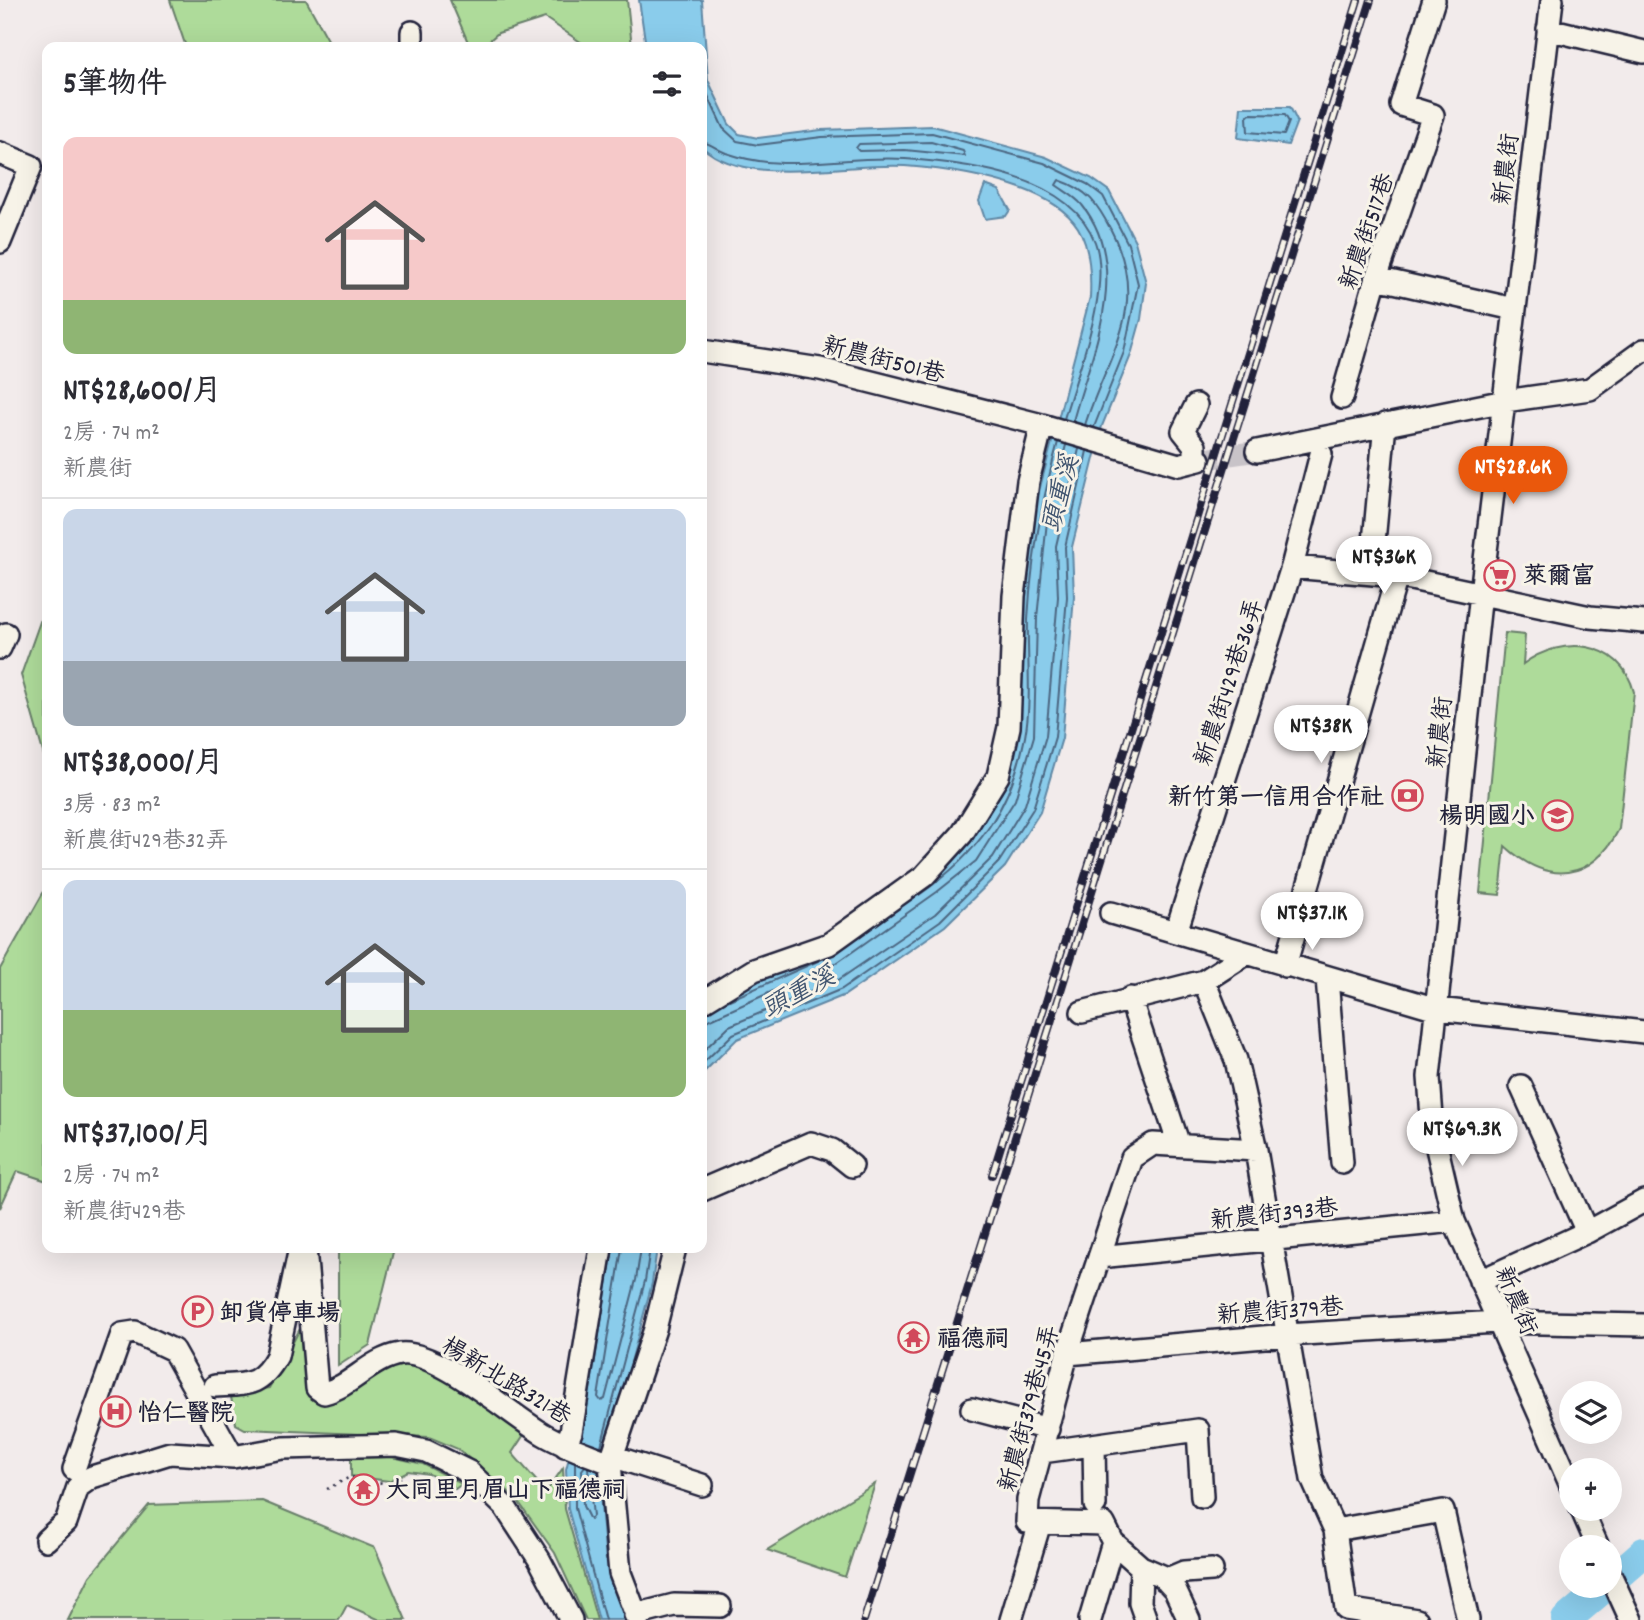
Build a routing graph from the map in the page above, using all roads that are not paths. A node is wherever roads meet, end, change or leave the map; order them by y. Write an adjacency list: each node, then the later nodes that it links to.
1 (1434, 0): 7 (street, 新農街517巷)
2 (1552, 0): 3 (street, 新農街)
3 (1548, 29): 4 (street); 8 (street, 新農街)
4 (1644, 52)
5 (0, 152): 6 (street)
6 (0, 242)
7 (1376, 278): 8 (street); 11 (street, 新農街517巷)
8 (1514, 309): 12 (street, 新農街)
9 (1644, 350): 12 (street)
10 (707, 352): 15 (street, 新農街501巷)
11 (1342, 398)
12 (1504, 401): 14 (street); 21 (street, 新農街)
13 (1196, 405): 15 (street, 新農街501巷)
14 (1385, 424): 16 (street); 19 (street)
15 (1047, 427): 30 (street)
16 (1257, 451)
17 (1321, 454): 18 (street, 新農街429巷36弄)
18 (1292, 567): 19 (street); 24 (street, 新農街429巷36弄)
19 (1371, 574): 20 (street)
20 (1397, 576): 21 (street); 26 (street)
21 (1481, 593): 22 (street); 31 (street, 新農街)
22 (1644, 622)
23 (1111, 913): 24 (street)
24 (1177, 932): 25 (street)
25 (1245, 954): 26 (street); 28 (street)
26 (1285, 966): 27 (street)
27 (1327, 978): 31 (street); 37 (street)
28 (1204, 981): 29 (street); 36 (street)
29 (1130, 998): 32 (street); 35 (street)
30 (707, 999)
31 (1437, 1009): 33 (street); 41 (street, 新農街)
32 (1082, 1012)
33 (1644, 1032)
34 (1521, 1086): 42 (street)
35 (1179, 1145): 36 (street, 新農街379巷45弄); 48 (street, 新農街379巷45弄)
36 (1256, 1150): 43 (street)
37 (1342, 1163)
38 (852, 1166): 39 (street)
39 (707, 1188)
40 (1644, 1201): 42 (street)
41 (1454, 1221): 43 (street, 新農街393巷); 49 (street, 新農街)
42 (1587, 1232): 49 (street)
43 (1271, 1240): 48 (street, 新農街393巷); 52 (street)
44 (301, 1253): 54 (street)
45 (303, 1253): 58 (street, 楊新北路321巷)
46 (600, 1253): 58 (street)
47 (674, 1253): 62 (street)
48 (1099, 1257): 53 (street, 新農街379巷45弄)
49 (1480, 1280): 50 (street, 新農街)
50 (1497, 1322): 51 (street, 新農街379巷); 52 (street, 新農街379巷); 61 (street, 新農街)
51 (1644, 1325)
52 (1287, 1335): 53 (street, 新農街379巷); 68 (street)
53 (1067, 1354): 56 (street, 新農街379巷45弄)
54 (215, 1386)
55 (972, 1409): 56 (street)
56 (1048, 1430): 59 (street, 新農街379巷45弄)
57 (1094, 1445): 59 (street); 65 (street); 66 (street)
58 (568, 1447): 62 (street)
59 (1042, 1452): 67 (street, 新農街379巷45弄)
60 (233, 1457): 63 (street); 69 (street); 77 (street)
61 (1559, 1459)
62 (610, 1461): 64 (street); 76 (street)
63 (74, 1469)
64 (702, 1485)
65 (1202, 1497)
66 (1095, 1504)
67 (1040, 1523): 70 (street, 新農街379巷45弄); 78 (street)
68 (1335, 1530): 82 (street); 83 (street)
69 (46, 1540)
70 (1114, 1542): 71 (street, 新農街379巷45弄); 79 (street)
71 (1141, 1567): 73 (street, 新農街379巷45弄); 80 (street)
72 (1212, 1570): 73 (street)
73 (1165, 1580): 81 (street, 新農街379巷45弄)
74 (1621, 1598): 84 (street)
75 (720, 1606): 76 (street)
76 (637, 1617)
77 (571, 1620)
78 (1011, 1620)
79 (1090, 1620)
80 (1146, 1620)
81 (1189, 1620)
82 (1417, 1620)
83 (1468, 1620)
84 (1631, 1620)

